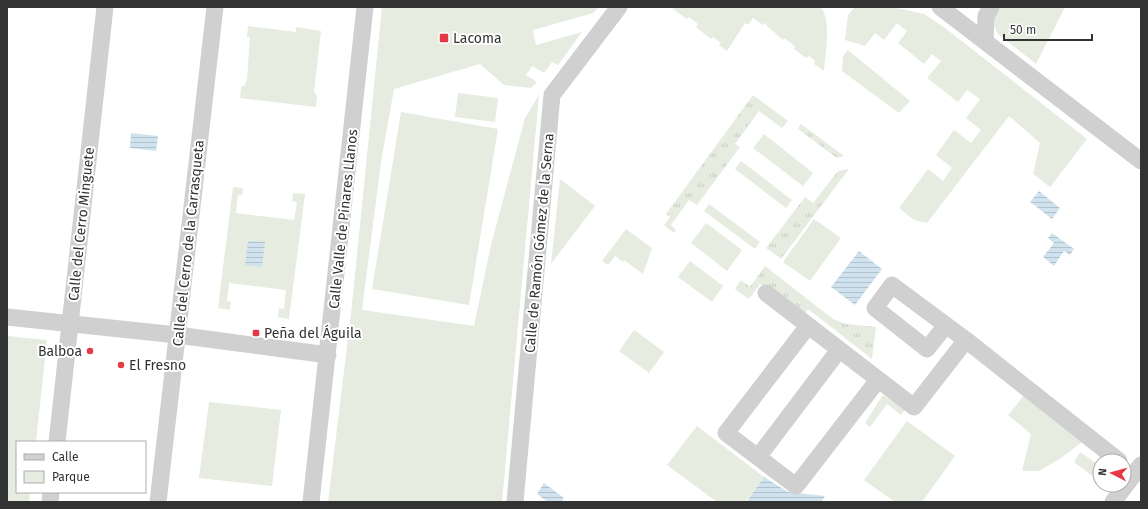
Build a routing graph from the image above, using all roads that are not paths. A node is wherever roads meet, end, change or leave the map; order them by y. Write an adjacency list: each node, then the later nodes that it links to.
1 (105, 7): 11 (street, Calle del Cerro Minguete)
2 (215, 7): 14 (street, Calle del Cerro de la Carrasqueta)
3 (365, 7): 17 (street, Calle Valle de Pinares Llanos)
4 (619, 7): 25 (street, Calle de Ramón Gómez de la Serna)
5 (940, 7): 7 (street)
6 (991, 7): 7 (street)
7 (985, 41): 8 (street)
8 (1141, 161)
9 (766, 293): 13 (street)
10 (7, 317): 11 (street)
11 (70, 324): 14 (street); 19 (street, Calle del Cerro Minguete)
12 (946, 325): 15 (street)
13 (808, 326): 16 (street); 21 (street)
14 (177, 335): 17 (street); 23 (street, Calle del Cerro de la Carrasqueta)
15 (966, 340): 18 (street); 20 (street)
16 (840, 350): 18 (street); 21 (street)
17 (328, 355): 24 (street, Calle Valle de Pinares Llanos)
18 (878, 380): 21 (street)
19 (57, 441)
20 (1109, 453)
21 (758, 457)
22 (1133, 468): 26 (street)
23 (158, 502)
24 (311, 502)
25 (515, 502)
26 (1113, 502)

